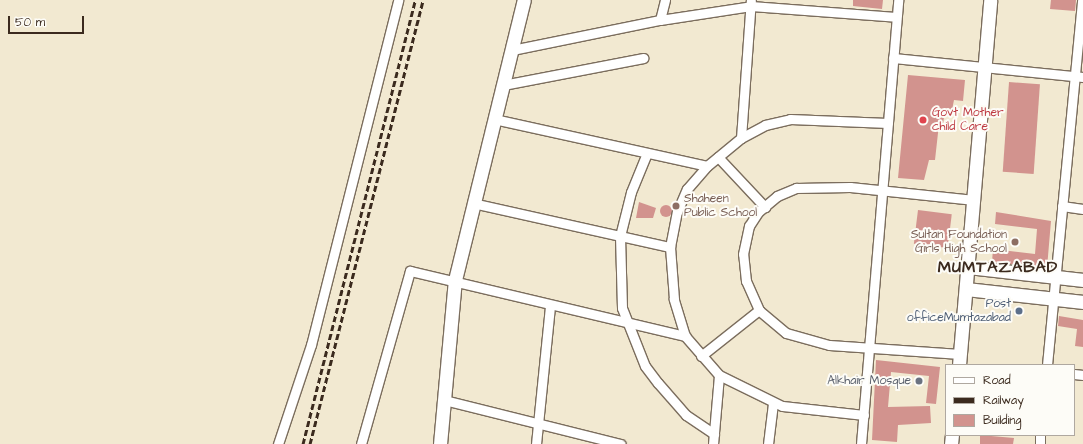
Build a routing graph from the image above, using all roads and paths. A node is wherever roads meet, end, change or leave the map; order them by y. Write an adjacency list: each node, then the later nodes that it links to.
1 (398, 0): 51 (street)
2 (524, 0): 10 (street)
3 (665, 0): 9 (street)
4 (898, 0): 8 (street)
5 (990, 0): 13 (street)
6 (1082, 0): 14 (street)
7 (751, 3): 8 (street); 9 (street); 18 (street)
8 (896, 17): 12 (street)
9 (660, 20): 10 (street)
10 (512, 50): 15 (street)
11 (643, 58): 15 (street)
12 (893, 58): 13 (street); 17 (street)
13 (984, 67): 14 (street); 23 (street)
14 (1079, 76): 25 (street)
15 (503, 85): 16 (street)
16 (494, 119): 19 (street); 24 (street)
17 (888, 123): 18 (street); 22 (street)
18 (741, 138): 20 (street)
19 (647, 152): 21 (street); 28 (street)
20 (718, 157): 21 (street); 26 (street)
21 (706, 166): 29 (street)
22 (882, 192): 23 (street); 26 (street); 41 (street)
23 (974, 200): 30 (street)
24 (473, 203): 28 (street); 32 (street)
25 (1062, 206): 27 (street); 31 (street)
26 (765, 207): 38 (street)
27 (1083, 209)
28 (620, 236): 29 (street); 39 (street)
29 (670, 247): 40 (street)
30 (968, 267): 31 (street); 34 (street)
31 (1056, 277): 33 (street); 35 (street)
32 (455, 280): 37 (street); 46 (street); 52 (street)
33 (1083, 280)
34 (966, 289): 35 (street); 43 (street)
35 (1054, 299): 36 (street); 44 (street)
36 (1083, 302)
37 (550, 306): 39 (street); 49 (street)
38 (759, 310): 41 (street); 42 (street)
39 (626, 324): 40 (street); 50 (street)
40 (685, 336): 42 (street)
41 (869, 349): 43 (street); 48 (street)
42 (701, 356): 45 (street)
43 (960, 359)
44 (1047, 364)
45 (719, 375): 47 (street); 50 (street)
46 (444, 400): 49 (street); 53 (street)
47 (772, 403): 48 (street); 57 (street)
48 (864, 414): 58 (street)
49 (538, 423): 54 (street); 55 (street)
50 (714, 434): 56 (street)
51 (278, 444)
52 (361, 444)
53 (440, 444)
54 (536, 444)
55 (622, 444)
56 (713, 444)
57 (768, 444)
58 (861, 444)

